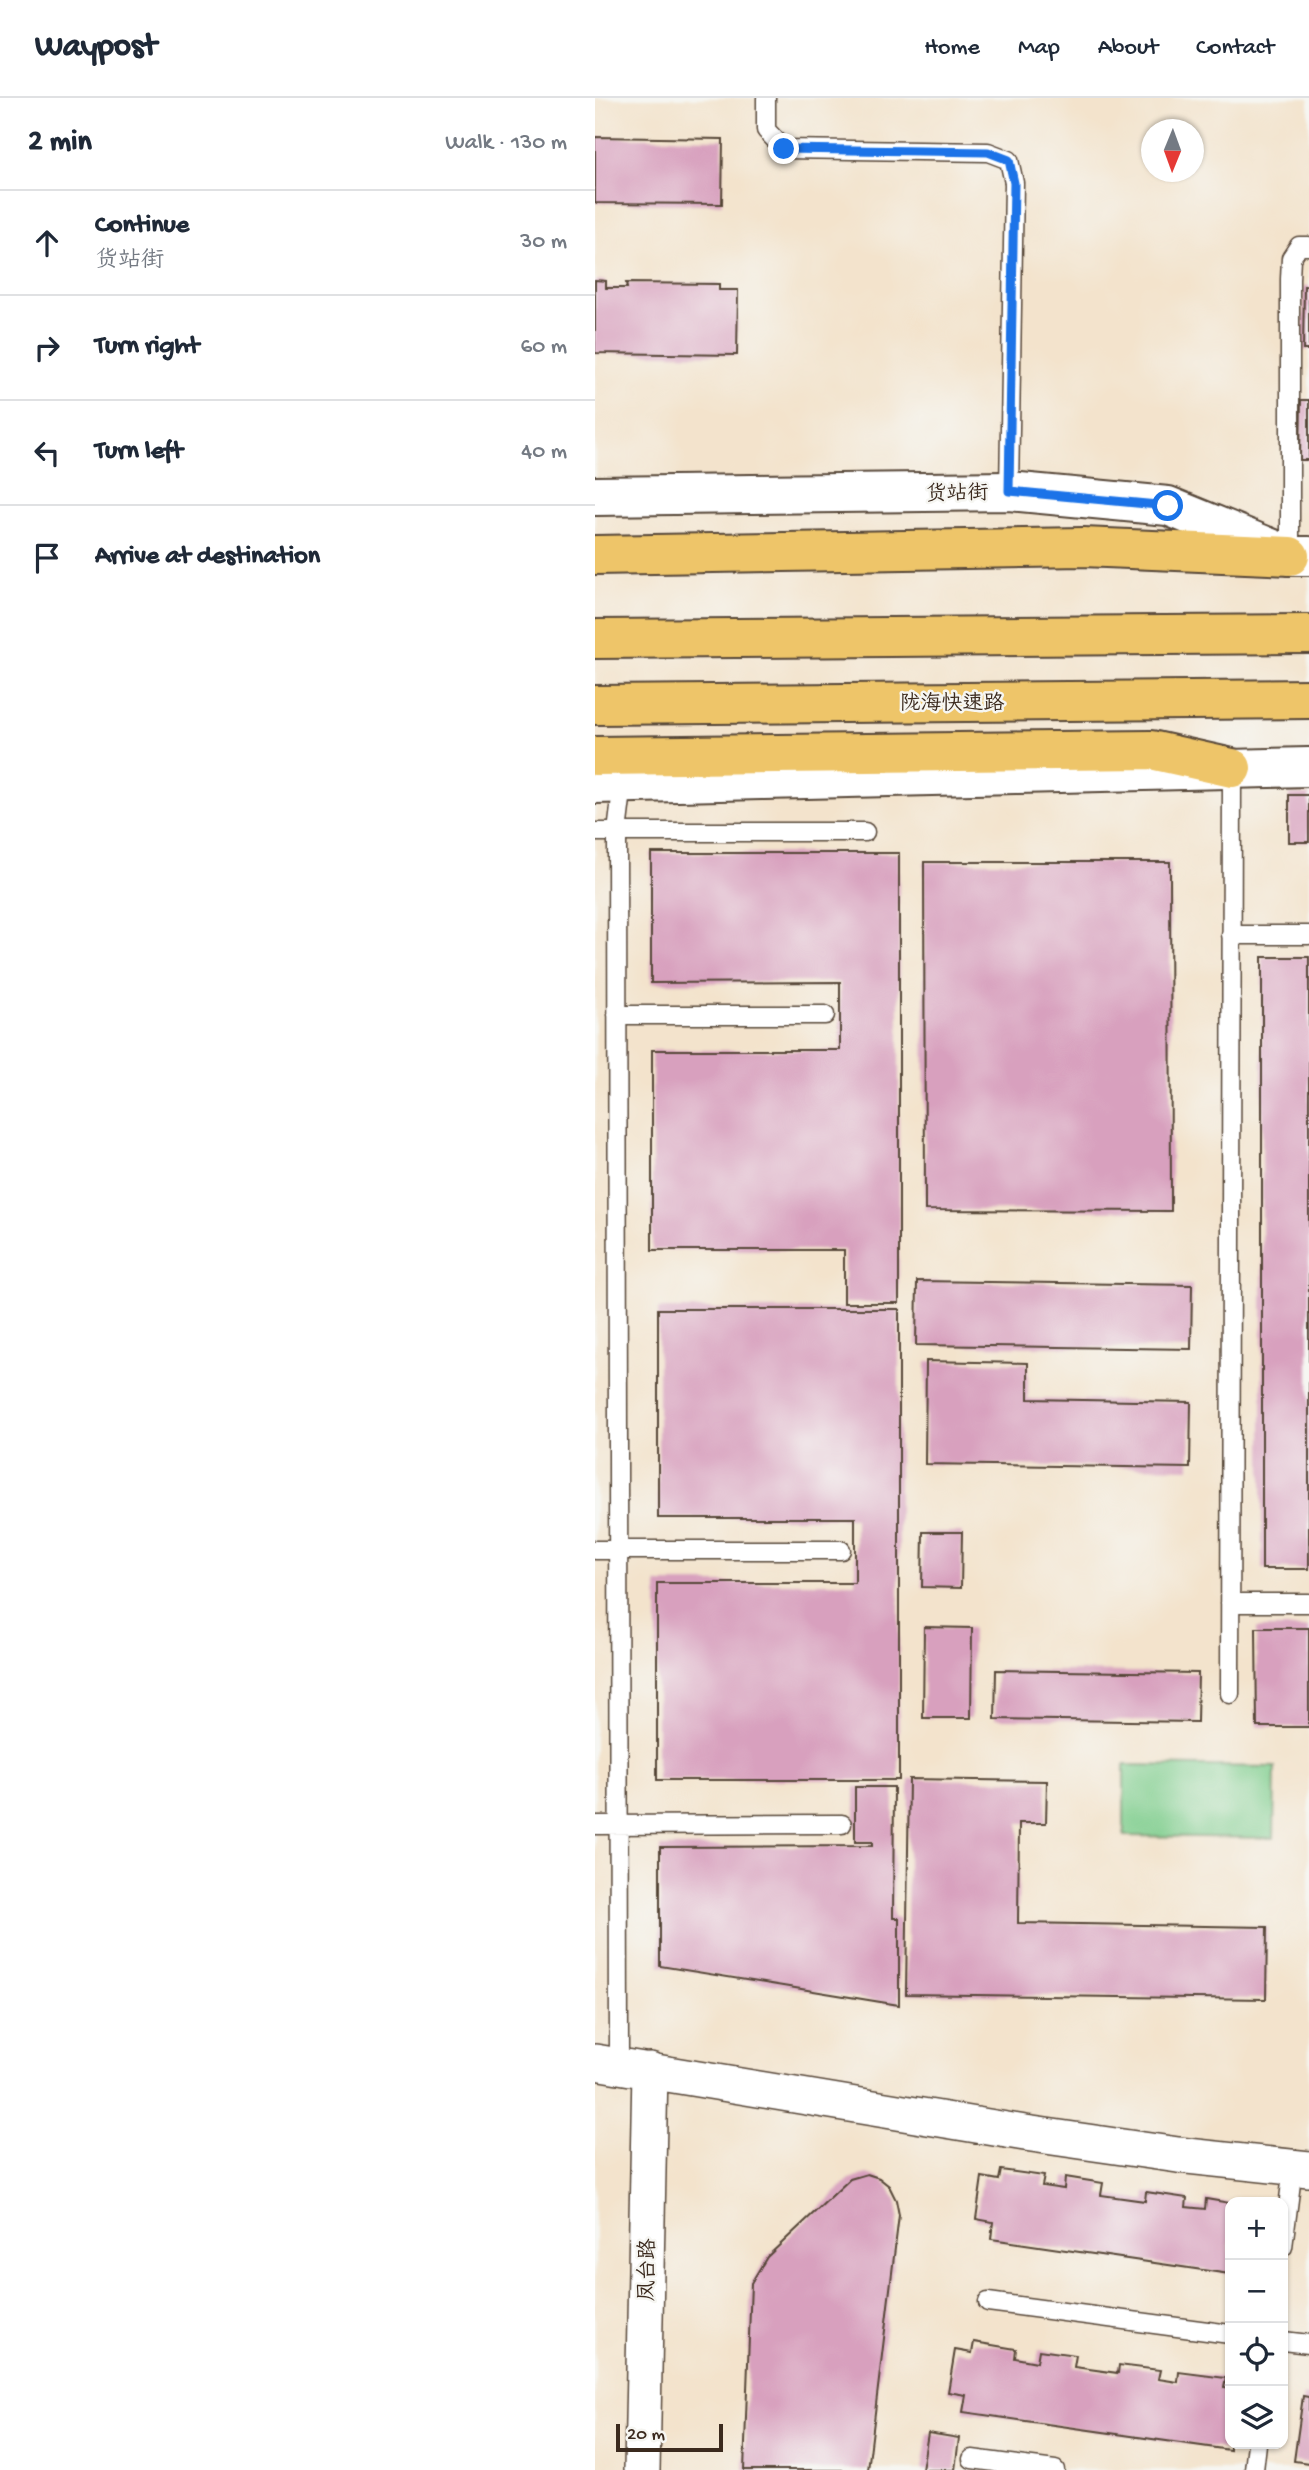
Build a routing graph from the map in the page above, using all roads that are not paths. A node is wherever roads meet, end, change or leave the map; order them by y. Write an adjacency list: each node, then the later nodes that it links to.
1 (766, 98): 3 (lane)
2 (1309, 246): 6 (lane)
3 (1009, 491): 4 (street, 货站街); 6 (street, 货站街)
4 (595, 496)
5 (595, 555): 6 (highway)
6 (1300, 556)
7 (1309, 634): 8 (highway)
8 (595, 639)
9 (1309, 699): 10 (highway, 陇海快速路)
10 (595, 705)
11 (595, 756): 13 (highway)
12 (1309, 767): 13 (street)
13 (1232, 768): 14 (street); 18 (lane)
14 (609, 784): 16 (lane)
15 (595, 832): 16 (lane)
16 (617, 832): 17 (lane); 20 (lane)
17 (865, 832)
18 (1231, 935): 19 (lane); 25 (lane)
19 (1309, 935)
20 (617, 1015): 21 (lane); 23 (lane)
21 (825, 1015)
22 (595, 1550): 23 (lane)
23 (617, 1550): 24 (lane); 30 (lane)
24 (841, 1550)
25 (1230, 1603): 26 (lane); 27 (lane)
26 (1309, 1603)
27 (1230, 1695)
28 (842, 1824): 30 (lane)
29 (595, 1825): 30 (lane)
30 (617, 1825): 31 (lane)
31 (621, 2065): 32 (street); 40 (street, 凤台路)
32 (1301, 2168): 33 (lane)
33 (1288, 2226)
34 (988, 2302): 35 (lane)
35 (1225, 2333)
36 (1288, 2342): 37 (lane)
37 (1309, 2344)
38 (1256, 2449): 42 (lane)
39 (972, 2459): 41 (lane)
40 (642, 2470)
41 (1055, 2470)
42 (1254, 2470)

